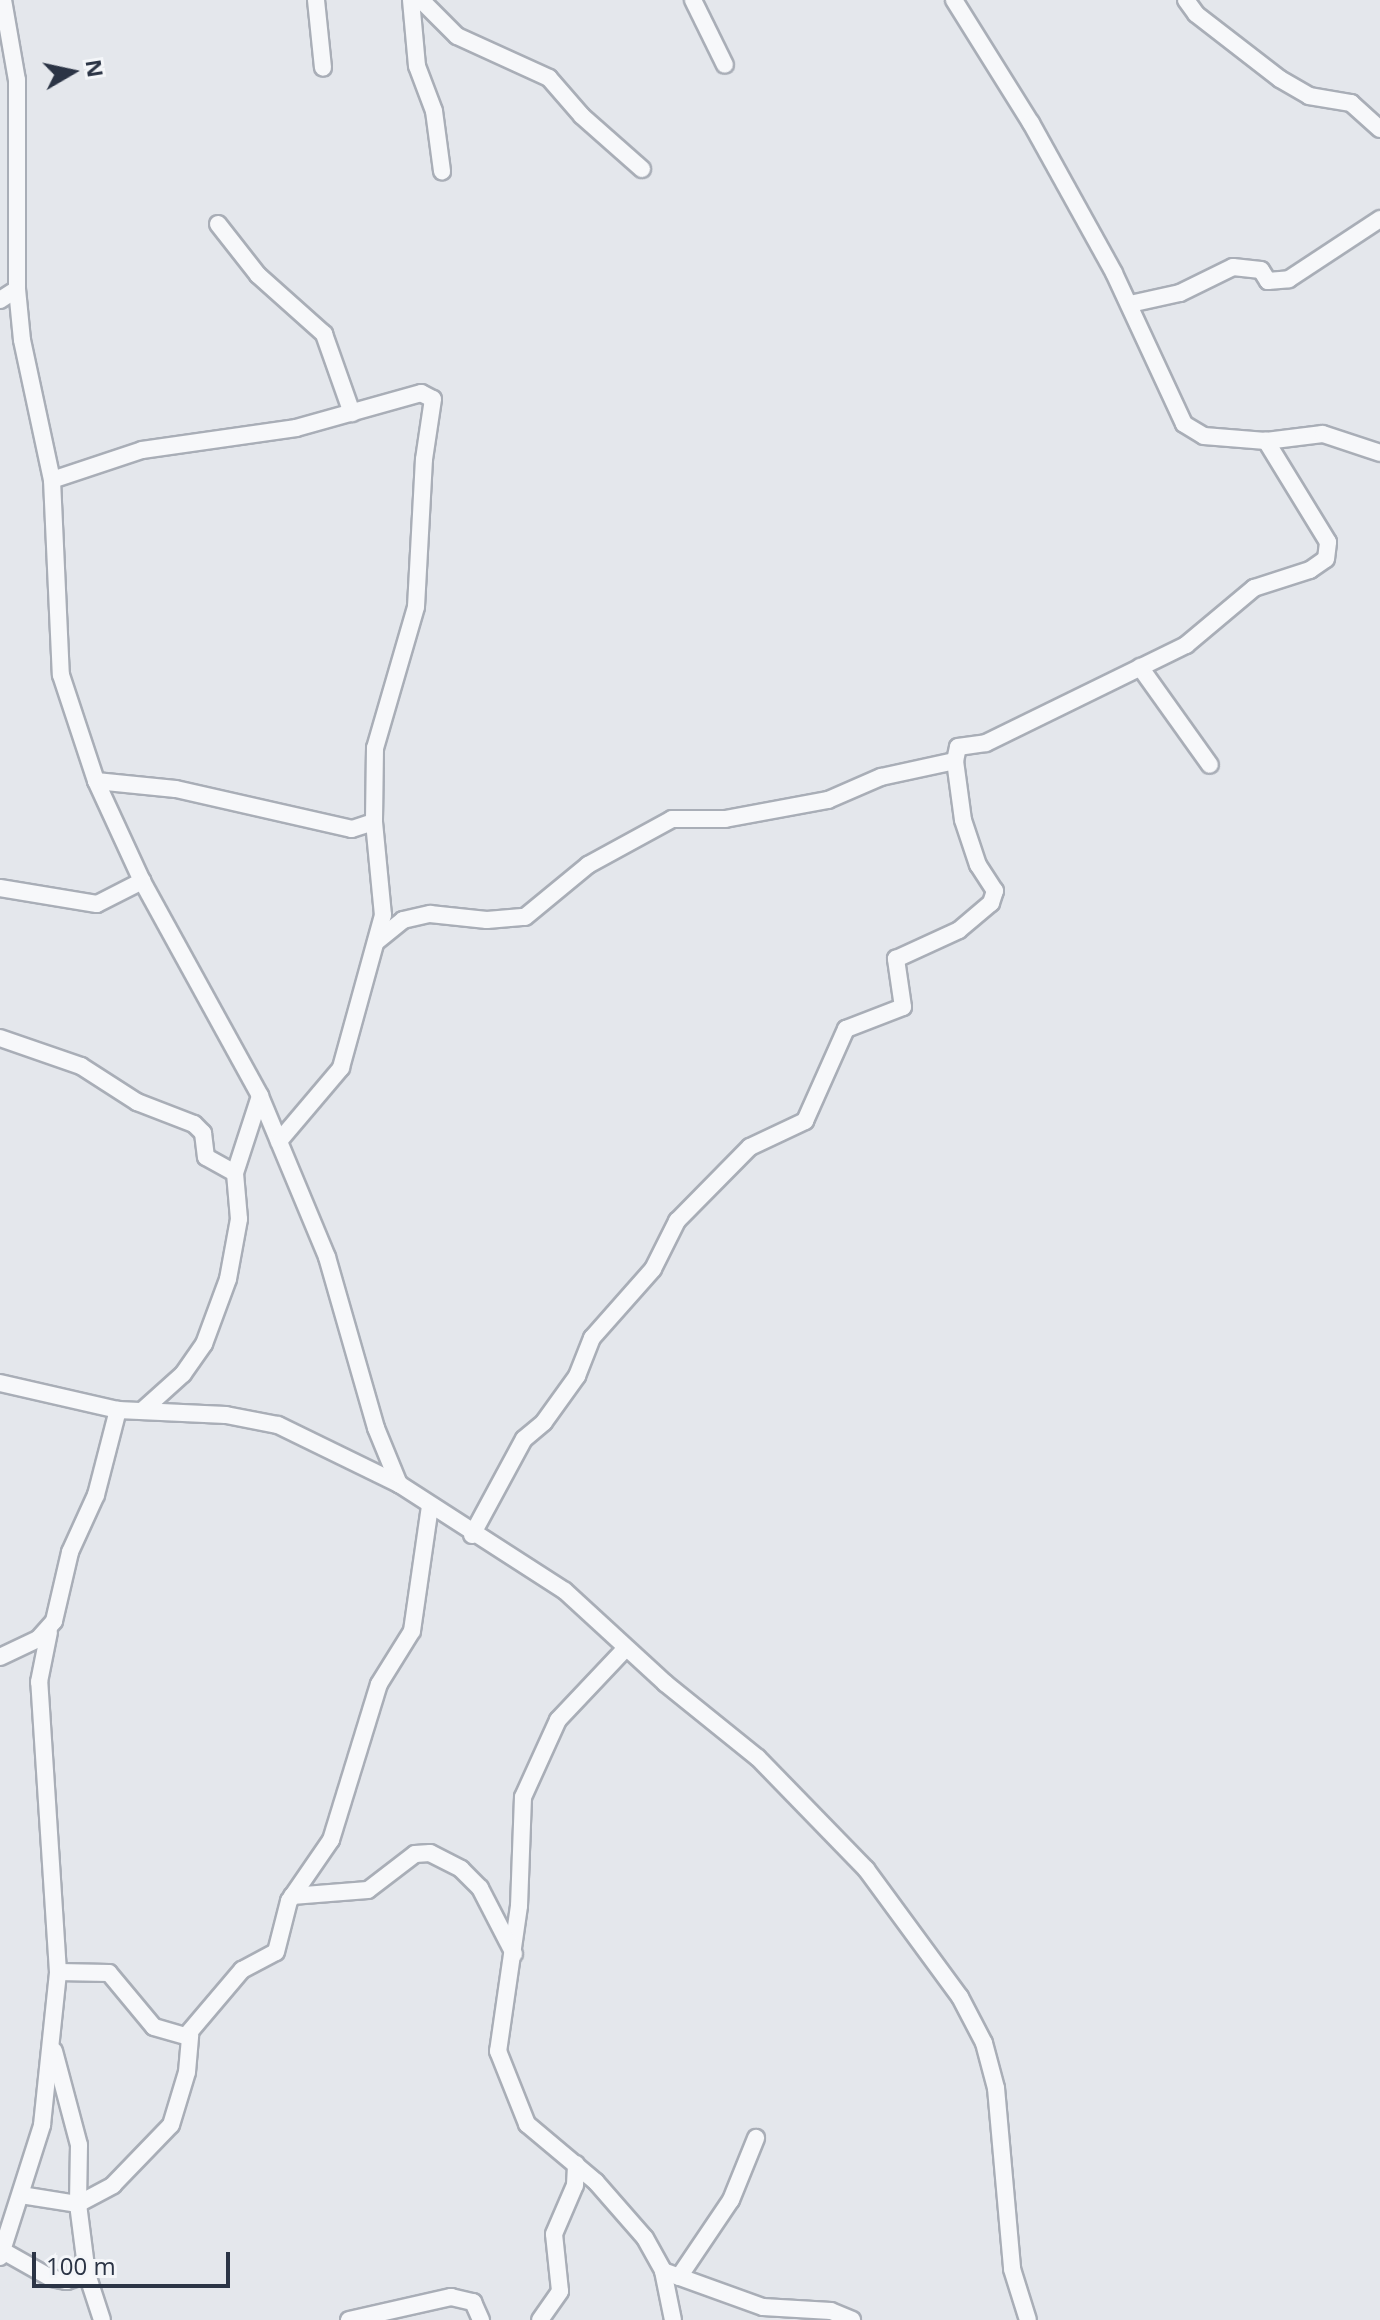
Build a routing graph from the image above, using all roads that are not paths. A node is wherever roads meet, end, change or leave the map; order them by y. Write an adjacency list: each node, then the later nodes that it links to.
1 (3, 0): 15 (street)
2 (316, 0): 9 (street)
3 (411, 0): 12 (street)
4 (421, 0): 11 (street)
5 (693, 0): 8 (street)
6 (954, 0): 17 (street)
7 (1186, 0): 10 (street)
8 (725, 65)
9 (323, 68)
10 (1380, 129)
11 (642, 169)
12 (442, 171)
13 (1380, 219): 17 (street)
14 (218, 224): 18 (street)
15 (17, 289): 16 (street); 21 (street)
16 (0, 300)
17 (1130, 304): 19 (street)
18 (352, 413): 21 (street); 26 (street)
19 (1266, 441): 20 (street); 22 (street)
20 (1380, 453)
21 (52, 480): 25 (street)
22 (1140, 667): 23 (street); 24 (street)
23 (955, 761): 29 (street); 39 (street)
24 (1210, 765)
25 (96, 781): 26 (street); 27 (street)
26 (374, 822): 29 (street)
27 (142, 881): 28 (street); 31 (street)
28 (0, 888)
29 (376, 942): 32 (street)
30 (0, 1038): 33 (street)
31 (260, 1096): 32 (street); 33 (street)
32 (279, 1141): 37 (street)
33 (235, 1173): 36 (street)
34 (0, 1383): 35 (street)
35 (118, 1410): 36 (street); 40 (street)
36 (143, 1410): 37 (street)
37 (399, 1484): 38 (street)
38 (430, 1506): 39 (street); 43 (street)
39 (472, 1535): 41 (street)
40 (49, 1632): 42 (street); 45 (street)
41 (626, 1648): 44 (street); 61 (street)
42 (0, 1657)
43 (292, 1896): 44 (street); 47 (street)
44 (514, 1954): 49 (street)
45 (58, 1972): 46 (street); 47 (street)
46 (50, 2034): 50 (street); 51 (street)
47 (190, 2035): 51 (street)
48 (756, 2138): 54 (street)
49 (576, 2164): 54 (street); 58 (street)
50 (21, 2195): 51 (street); 52 (street)
51 (78, 2204): 53 (street)
52 (1, 2254): 53 (street)
53 (87, 2274): 55 (street)
54 (671, 2274): 59 (street); 60 (street)
55 (102, 2320)
56 (349, 2320): 57 (street)
57 (481, 2320)
58 (540, 2320)
59 (673, 2320)
60 (852, 2320)
61 (1028, 2320)

